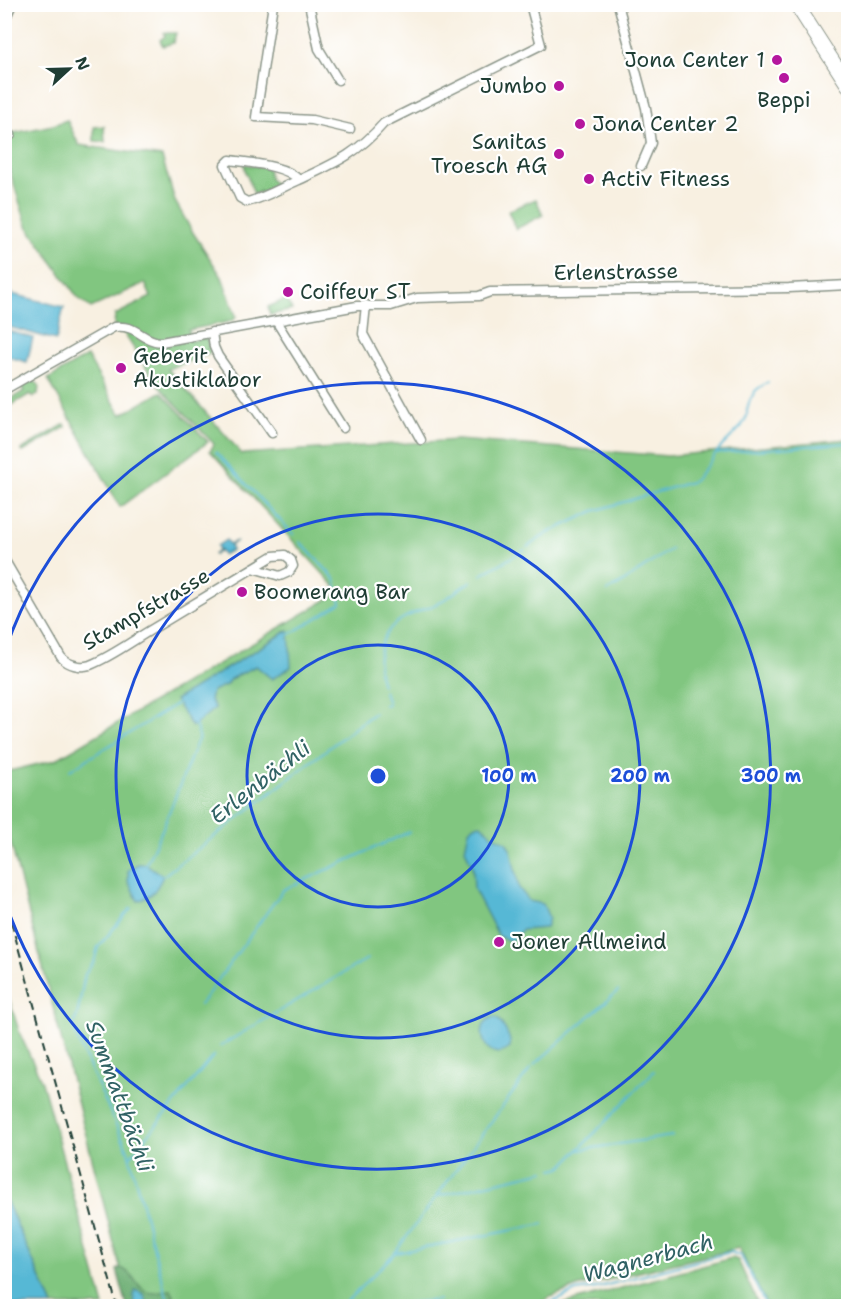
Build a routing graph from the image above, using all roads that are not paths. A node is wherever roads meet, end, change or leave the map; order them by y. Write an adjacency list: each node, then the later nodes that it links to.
1 (12, 4): 7 (street)
2 (273, 4): 11 (street)
3 (309, 4): 9 (street)
4 (530, 4): 13 (street)
5 (618, 4): 12 (street)
6 (796, 4): 8 (main road)
7 (4, 22)
8 (843, 65): 10 (main road)
9 (338, 80)
10 (849, 85)
11 (350, 129)
12 (641, 166)
13 (299, 180): 13 (street)
14 (849, 285): 15 (street, Erlenstrasse)
15 (366, 305): 16 (street, Erlenstrasse); 21 (street)
16 (276, 321): 17 (street, Erlenstrasse); 19 (street)
17 (212, 332): 18 (street, Erlenstrasse); 20 (street)
18 (4, 390)
19 (343, 428)
20 (272, 433)
21 (421, 440)
22 (4, 559): 23 (street, Stampfstrasse)
23 (253, 568)

